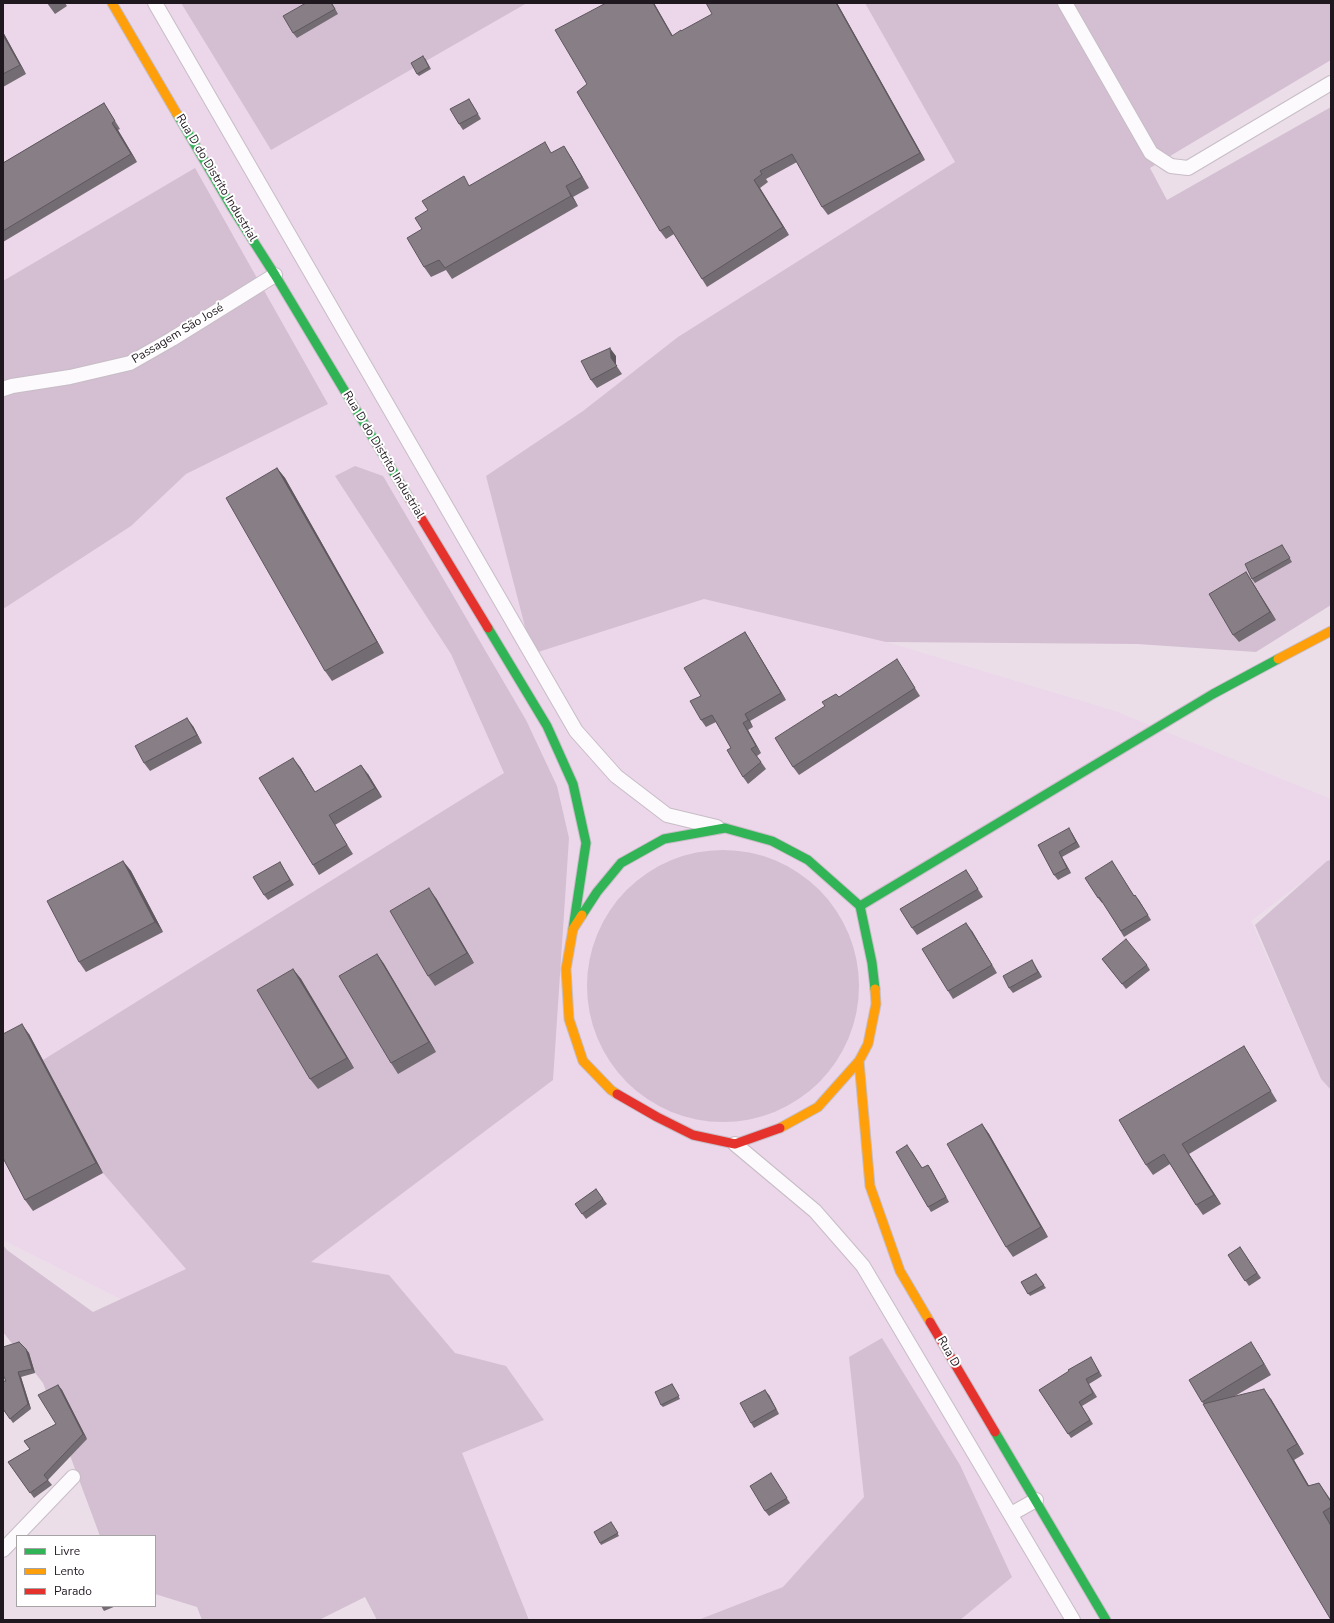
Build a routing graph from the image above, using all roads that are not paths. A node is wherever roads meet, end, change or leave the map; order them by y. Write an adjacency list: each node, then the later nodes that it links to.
1 (112, 3): 5 (street, Rua D do Distrito Industrial)
2 (155, 3): 8 (street)
3 (1065, 3): 4 (street)
4 (1331, 83)
5 (275, 275): 6 (street, Passagem São José); 10 (street, Rua D do Distrito Industrial)
6 (3, 389)
7 (1331, 631): 9 (street)
8 (725, 828): 9 (street); 10 (street)
9 (860, 906): 11 (street)
10 (573, 929): 12 (street, Rua D do Distrito Industrial)
11 (859, 1061): 12 (street); 14 (street, Rua D)
12 (735, 1144): 15 (street)
13 (73, 1477): 16 (street)
14 (1036, 1500): 15 (street); 20 (street, Rua D)
15 (1012, 1514): 19 (street)
16 (17, 1535)
17 (16, 1536): 18 (street)
18 (3, 1550)
19 (1073, 1620)
20 (1106, 1620)

